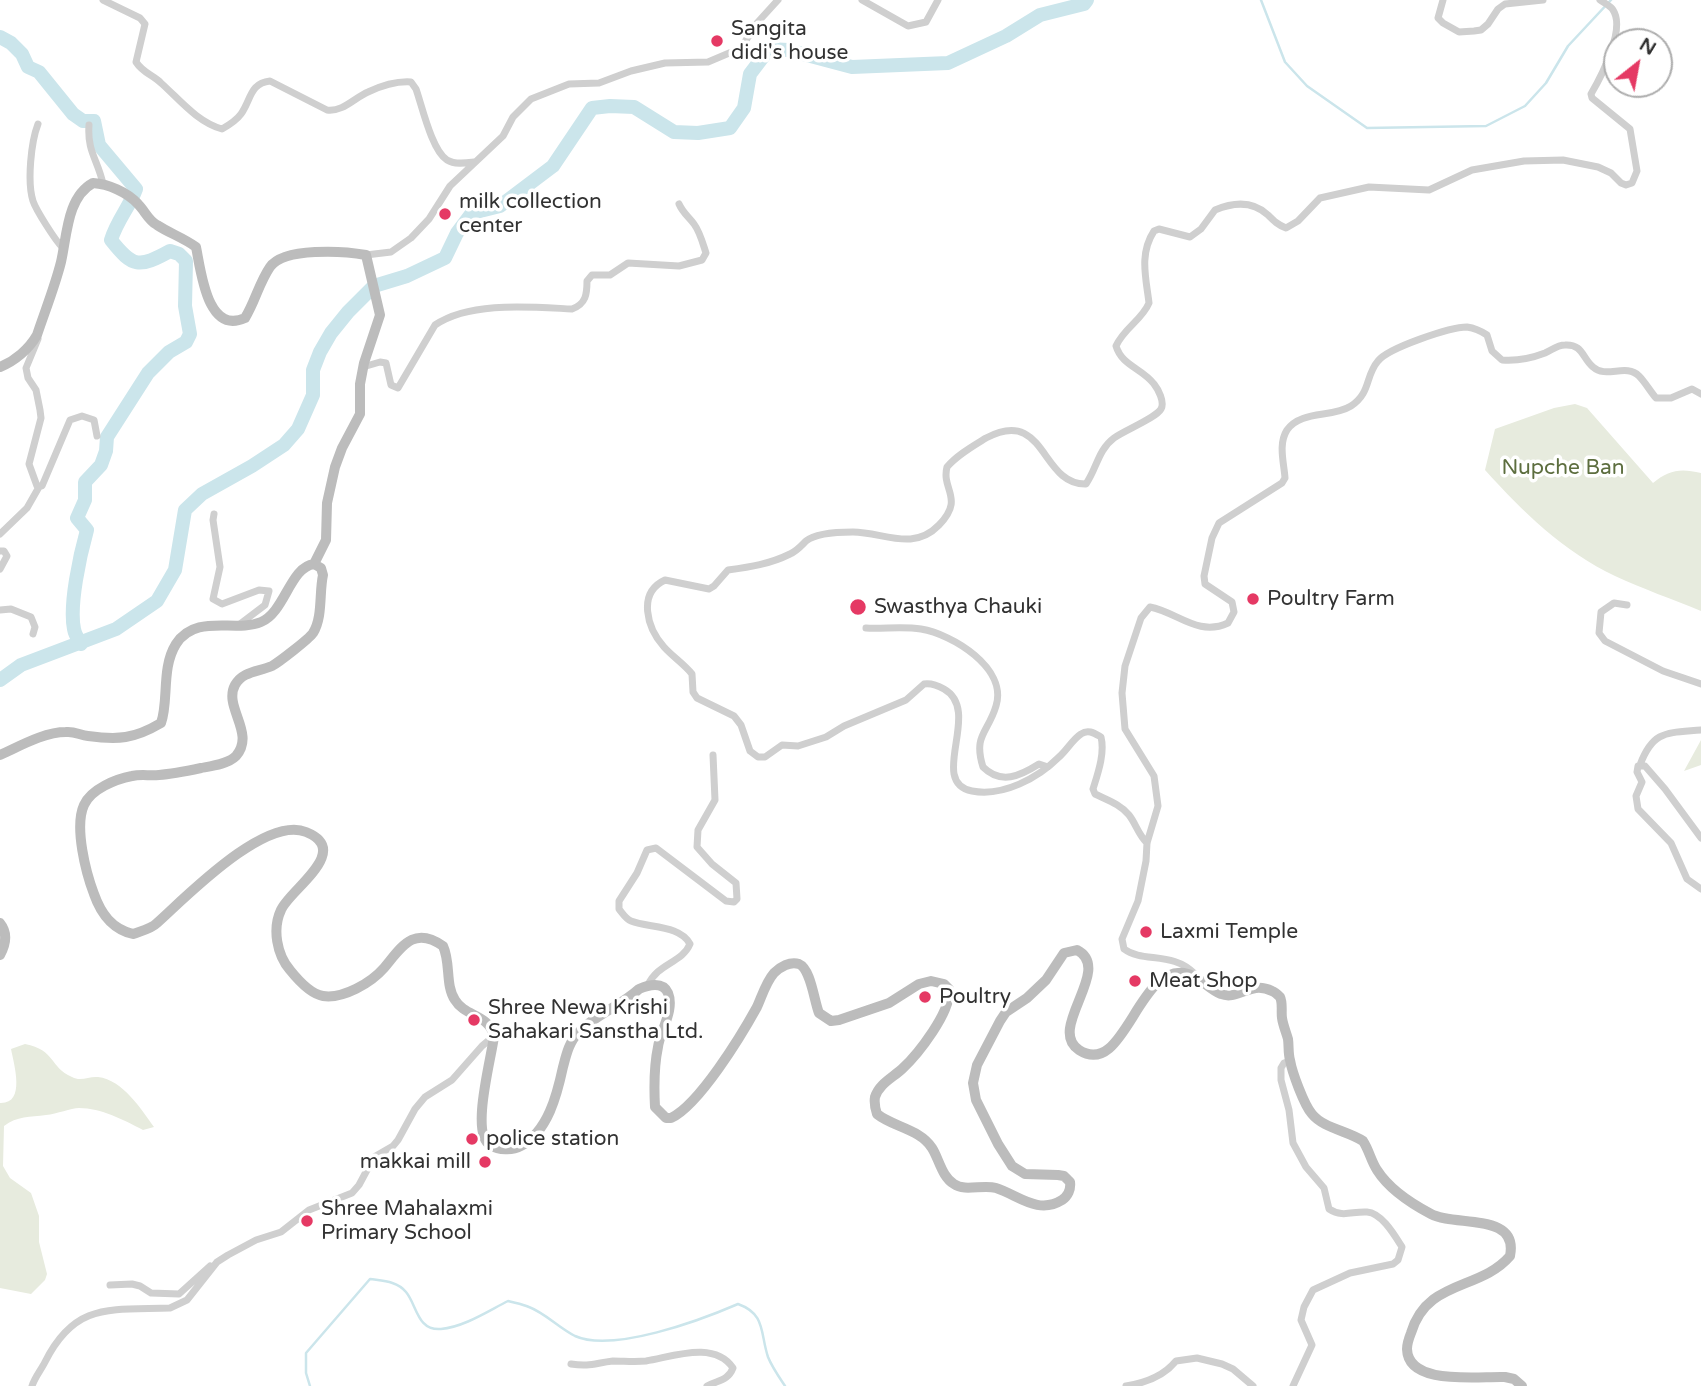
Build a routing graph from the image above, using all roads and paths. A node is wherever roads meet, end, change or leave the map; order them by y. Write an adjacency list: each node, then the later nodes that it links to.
1 (103, 0): 10 (street)
2 (778, 0): 10 (street)
3 (862, 0): 4 (street)
4 (938, 0)
5 (1443, 0): 6 (street)
6 (1543, 0)
7 (1600, 0): 36 (street)
8 (38, 124): 13 (street)
9 (89, 125): 11 (street)
10 (474, 163): 14 (street)
11 (103, 184): 13 (street); 14 (street)
12 (679, 204): 17 (street)
13 (62, 247): 15 (street)
14 (366, 255): 17 (street)
15 (37, 335): 16 (street); 20 (street)
16 (0, 367)
17 (363, 367): 24 (street)
18 (1701, 394): 38 (street)
19 (97, 436): 20 (street)
20 (39, 487): 22 (street)
21 (214, 514): 28 (street)
22 (0, 534)
23 (0, 551): 25 (street)
24 (314, 564): 28 (street); 44 (street)
25 (0, 569)
26 (1627, 605): 31 (street)
27 (0, 610): 30 (street)
28 (240, 625): 33 (street)
29 (866, 628): 36 (street)
30 (33, 634)
31 (1701, 684)
32 (1701, 730): 35 (street)
33 (0, 755)
34 (713, 755): 43 (street)
35 (1640, 765): 37 (street); 39 (street)
36 (1048, 767): 38 (street)
37 (1701, 838)
38 (1147, 843): 42 (street)
39 (1701, 889)
40 (0, 923): 41 (street)
41 (0, 955)
42 (1200, 980): 43 (street); 45 (street)
43 (648, 985): 44 (street)
44 (494, 1036): 46 (street)
45 (1290, 1061): 53 (street); 54 (street)
46 (217, 1262): 47 (street); 49 (street)
47 (110, 1285)
48 (570, 1364): 50 (street)
49 (32, 1386)
50 (707, 1386)
51 (1126, 1386): 52 (street)
52 (1253, 1386)
53 (1293, 1386)
54 (1522, 1386)

